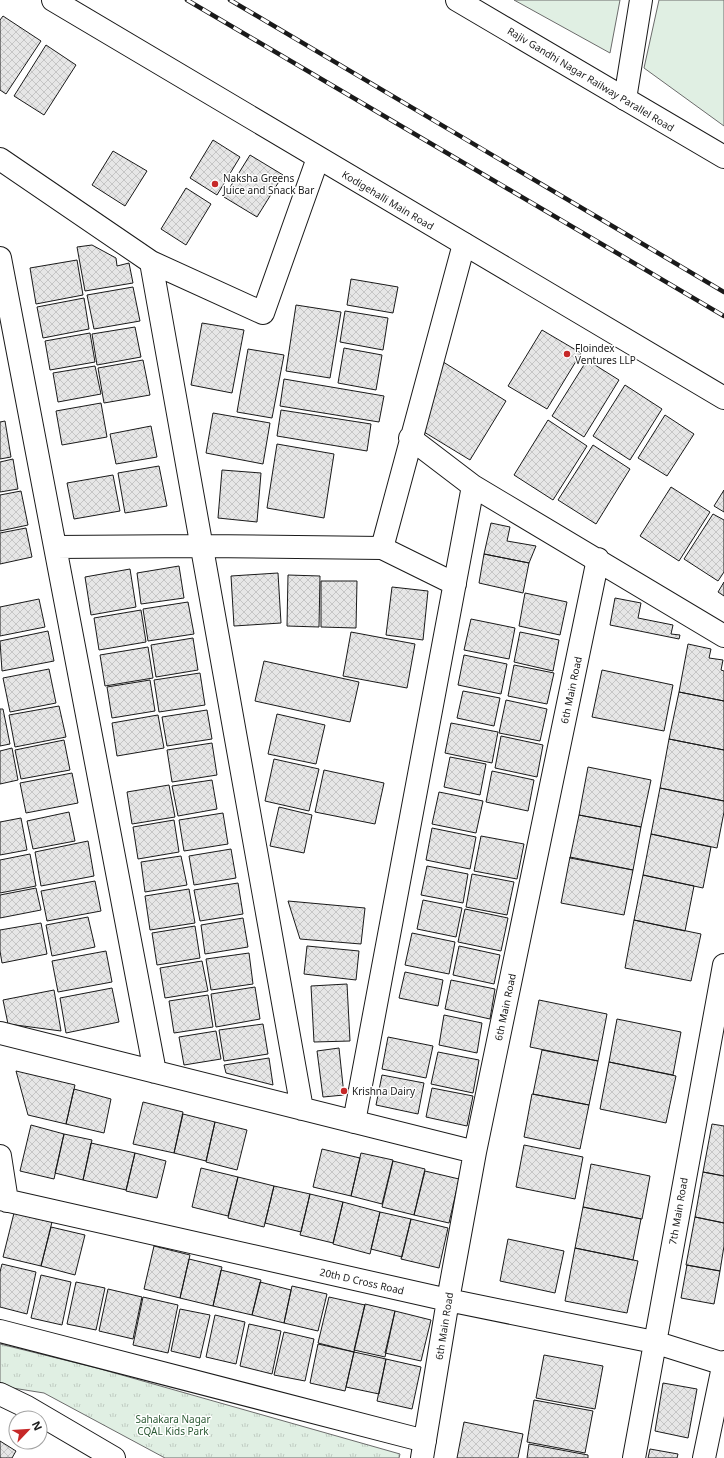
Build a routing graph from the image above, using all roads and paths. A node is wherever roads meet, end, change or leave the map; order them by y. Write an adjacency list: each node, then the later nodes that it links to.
1 (53, 0): 6 (street, Kodigehalli Main Road)
2 (457, 0): 4 (street, Rajiv Gandhi Nagar Railway Parallel Road)
3 (641, 0): 4 (street)
4 (625, 98): 5 (street, Rajiv Gandhi Nagar Railway Parallel Road)
5 (724, 157)
6 (318, 158): 8 (street, Kodigehalli Main Road); 10 (street)
7 (0, 159): 10 (street)
8 (464, 244): 11 (street, Kodigehalli Main Road); 12 (street)
9 (0, 258): 15 (street)
10 (151, 262): 14 (street)
11 (724, 398)
12 (410, 438): 13 (street); 16 (street)
13 (473, 486): 17 (street); 18 (street)
14 (201, 546): 15 (street); 16 (street); 23 (street)
15 (55, 548): 22 (street)
16 (382, 548): 18 (street)
17 (598, 559): 19 (street); 25 (street, 6th Main Road)
18 (454, 584): 24 (street)
19 (724, 636)
20 (724, 965): 30 (street, 7th Main Road)
21 (0, 1033): 22 (street)
22 (156, 1072): 23 (street)
23 (302, 1108): 24 (street)
24 (354, 1122): 25 (street)
25 (475, 1152): 28 (street, 6th Main Road)
26 (0, 1156): 27 (street)
27 (4, 1200): 28 (street, 20th D Cross Road)
28 (448, 1300): 30 (street, 20th D Cross Road); 33 (street, 6th Main Road)
29 (0, 1331): 33 (street)
30 (654, 1342): 31 (street, 20th D Cross Road); 35 (street, 7th Main Road)
31 (724, 1363): 36 (street)
32 (0, 1394): 34 (street)
33 (424, 1449)
34 (114, 1458)
35 (634, 1458)
36 (704, 1458)

